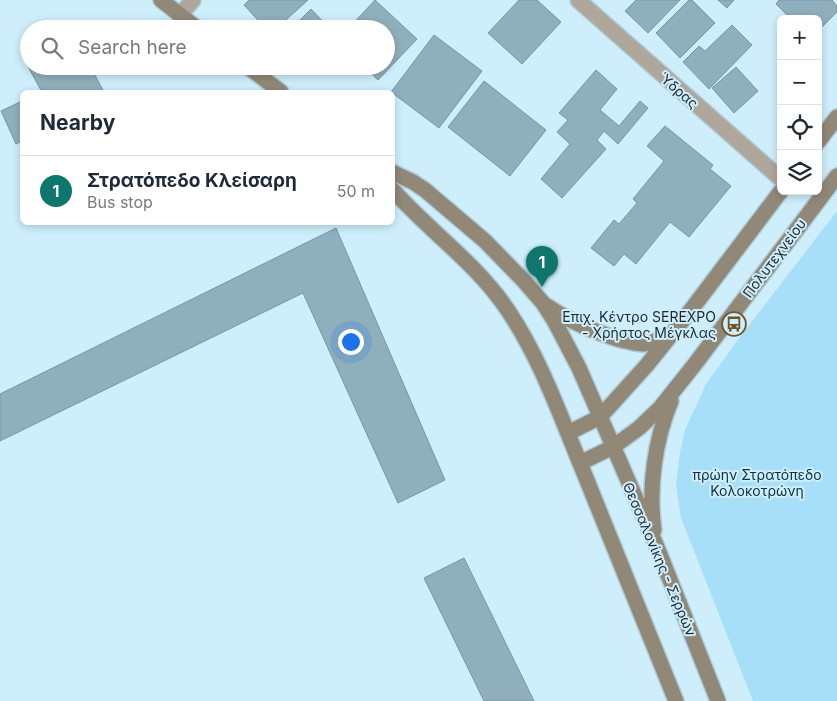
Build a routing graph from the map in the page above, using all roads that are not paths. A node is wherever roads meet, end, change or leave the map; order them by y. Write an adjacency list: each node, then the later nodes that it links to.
1 (161, 0): 4 (main road)
2 (192, 0): 4 (street)
3 (578, 0): 11 (street, Ύδρας)
4 (180, 15): 5 (main road)
5 (186, 20)
6 (259, 75): 7 (main road)
7 (278, 90)
8 (837, 117): 9 (main road)
9 (822, 137)
10 (395, 173): 15 (main road)
11 (777, 175)
12 (837, 176): 17 (main road, Πολυτεχνείου)
13 (395, 192): 19 (main road)
14 (778, 195): 16 (main road)
15 (543, 303): 16 (main road); 18 (main road, Θεσσαλονίκης - Σερρών)
16 (676, 328): 18 (main road)
17 (675, 388): 20 (main road, Πολυτεχνείου); 22 (main road)
18 (600, 417): 19 (main road); 20 (main road, Θεσσαλονίκης - Σερρών)
19 (568, 433): 21 (main road)
20 (613, 447): 21 (main road, Πολυτεχνείου); 22 (main road, Θεσσαλονίκης - Σερρών)
21 (580, 463): 23 (main road)
22 (657, 546): 24 (main road, Θεσσαλονίκης - Σερρών)
23 (676, 701)
24 (718, 701)

